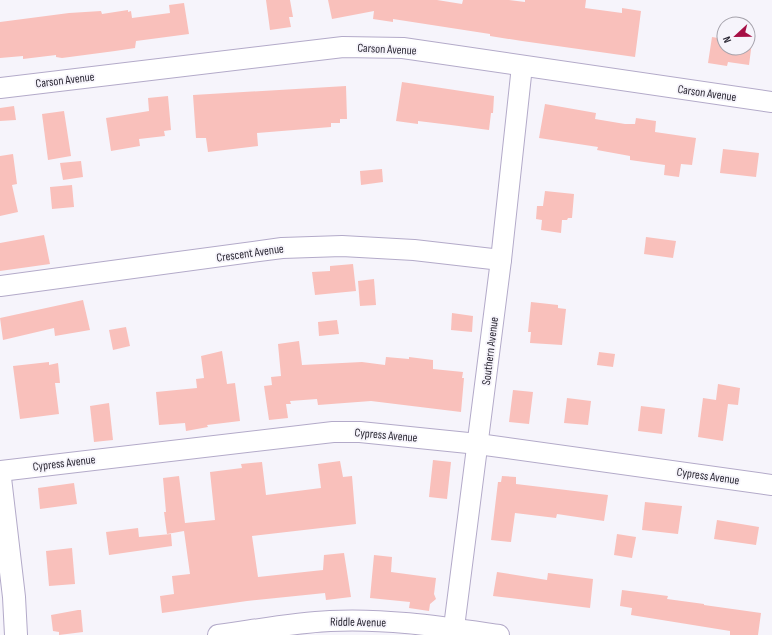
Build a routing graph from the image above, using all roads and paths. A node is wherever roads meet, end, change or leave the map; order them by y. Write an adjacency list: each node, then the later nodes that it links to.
1 (522, 66): 2 (street, Carson Avenue); 3 (street, Carson Avenue); 4 (street, Southern Avenue)
2 (0, 88)
3 (772, 102)
4 (501, 260): 5 (street, Crescent Avenue); 6 (street, Southern Avenue)
5 (0, 286)
6 (478, 444): 7 (street, Cypress Avenue); 9 (street, Cypress Avenue); 10 (street, Southern Avenue)
7 (0, 471)
8 (0, 478): 11 (street)
9 (772, 485)
10 (453, 632): 12 (street, Riddle Avenue); 13 (street, Riddle Avenue)
11 (16, 635)
12 (218, 635)
13 (499, 635)

